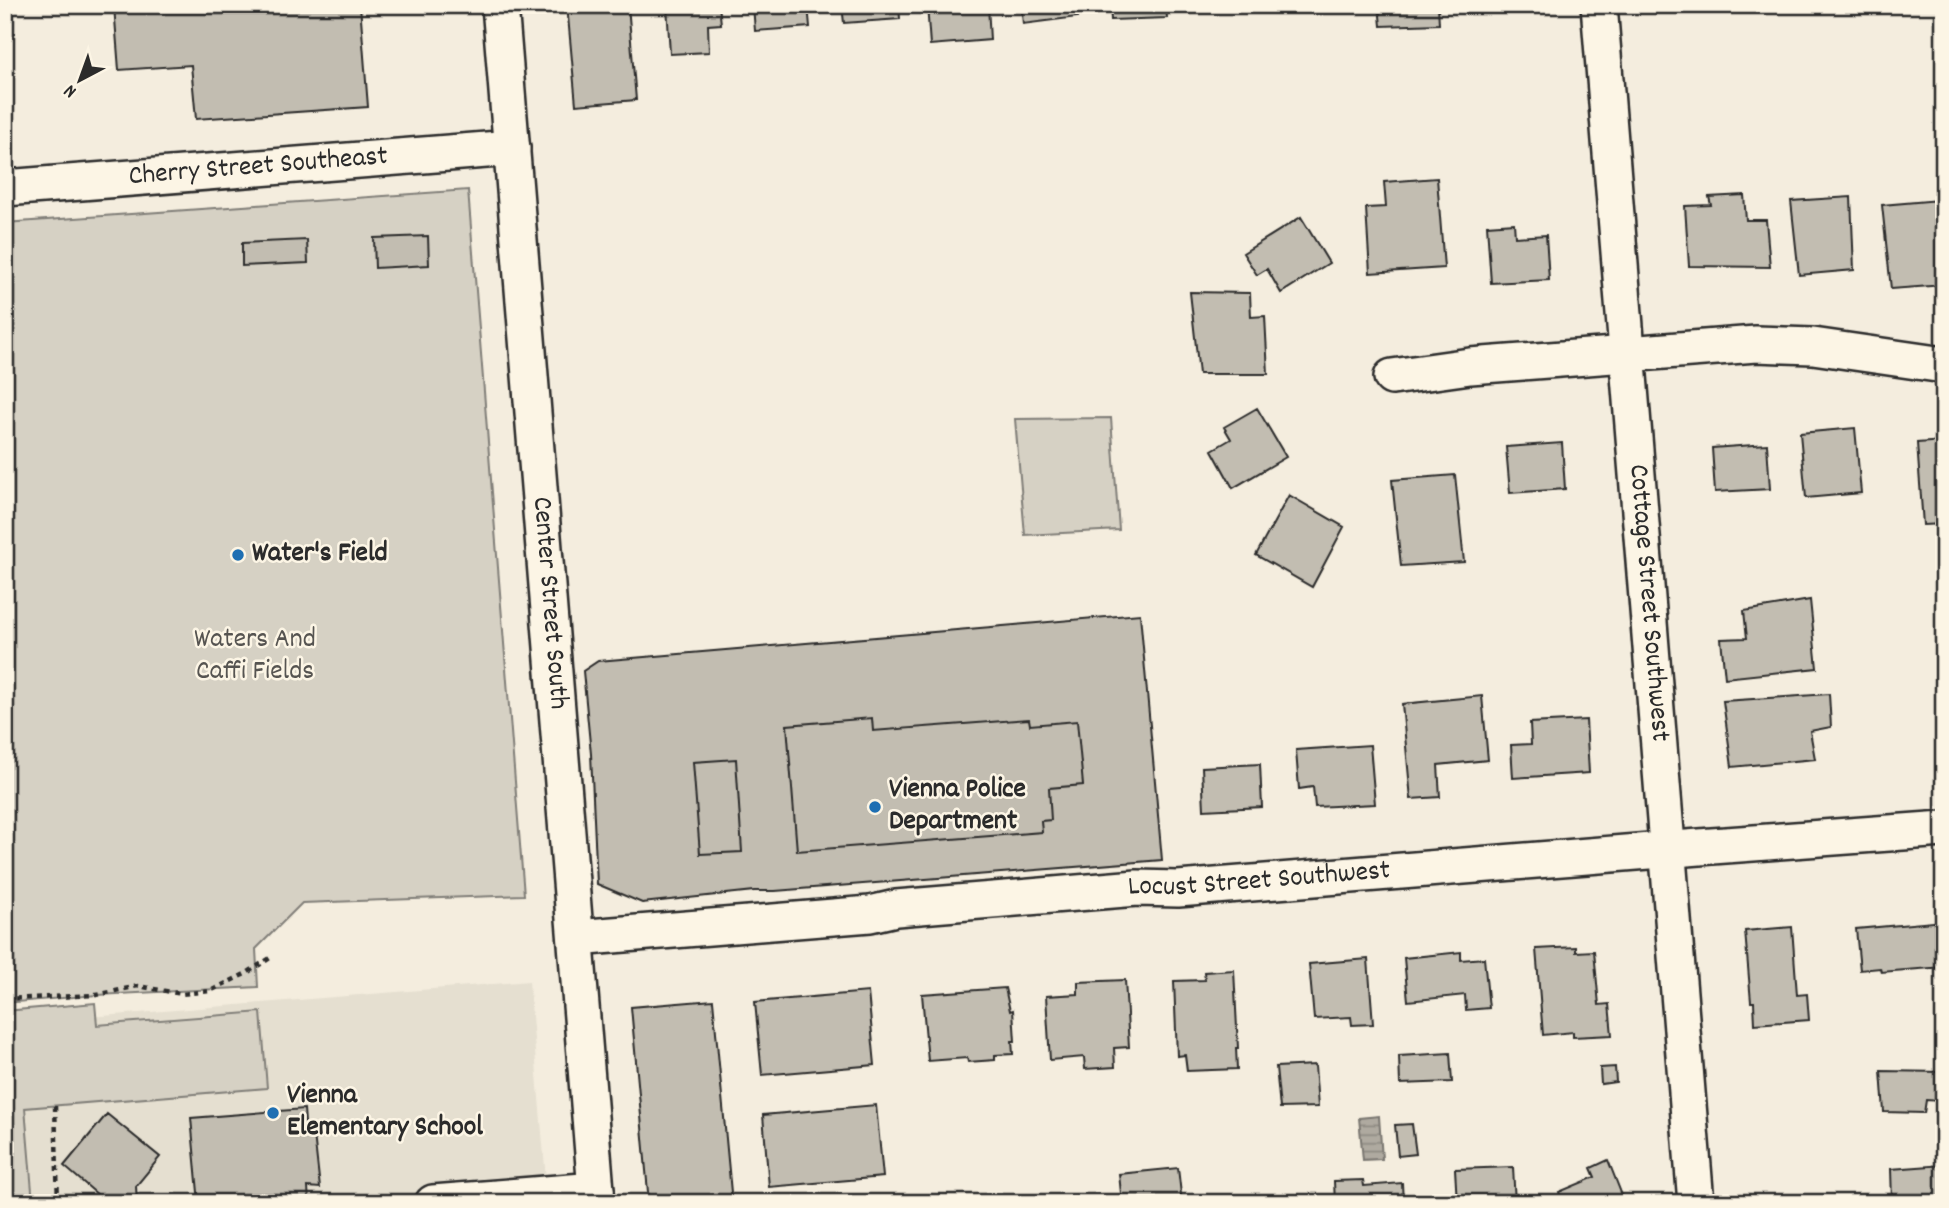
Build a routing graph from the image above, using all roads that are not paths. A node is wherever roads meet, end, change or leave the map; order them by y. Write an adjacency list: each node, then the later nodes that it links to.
1 (500, 5): 3 (street, Center Street South)
2 (1599, 5): 5 (street, Cottage Street Southwest)
3 (512, 148): 4 (street, Cherry Street Southeast); 10 (street, Center Street South)
4 (5, 188)
5 (1628, 354): 6 (street); 7 (street); 9 (street, Cottage Street Southwest)
6 (1944, 365)
7 (1392, 377)
8 (1944, 829): 9 (street, Locust Street Southwest)
9 (1667, 851): 10 (street, Locust Street Southwest); 13 (street, Cottage Street Southwest)
10 (576, 938): 11 (street, Center Street South)
11 (596, 1196): 12 (street)
12 (433, 1203)
13 (1696, 1203)

